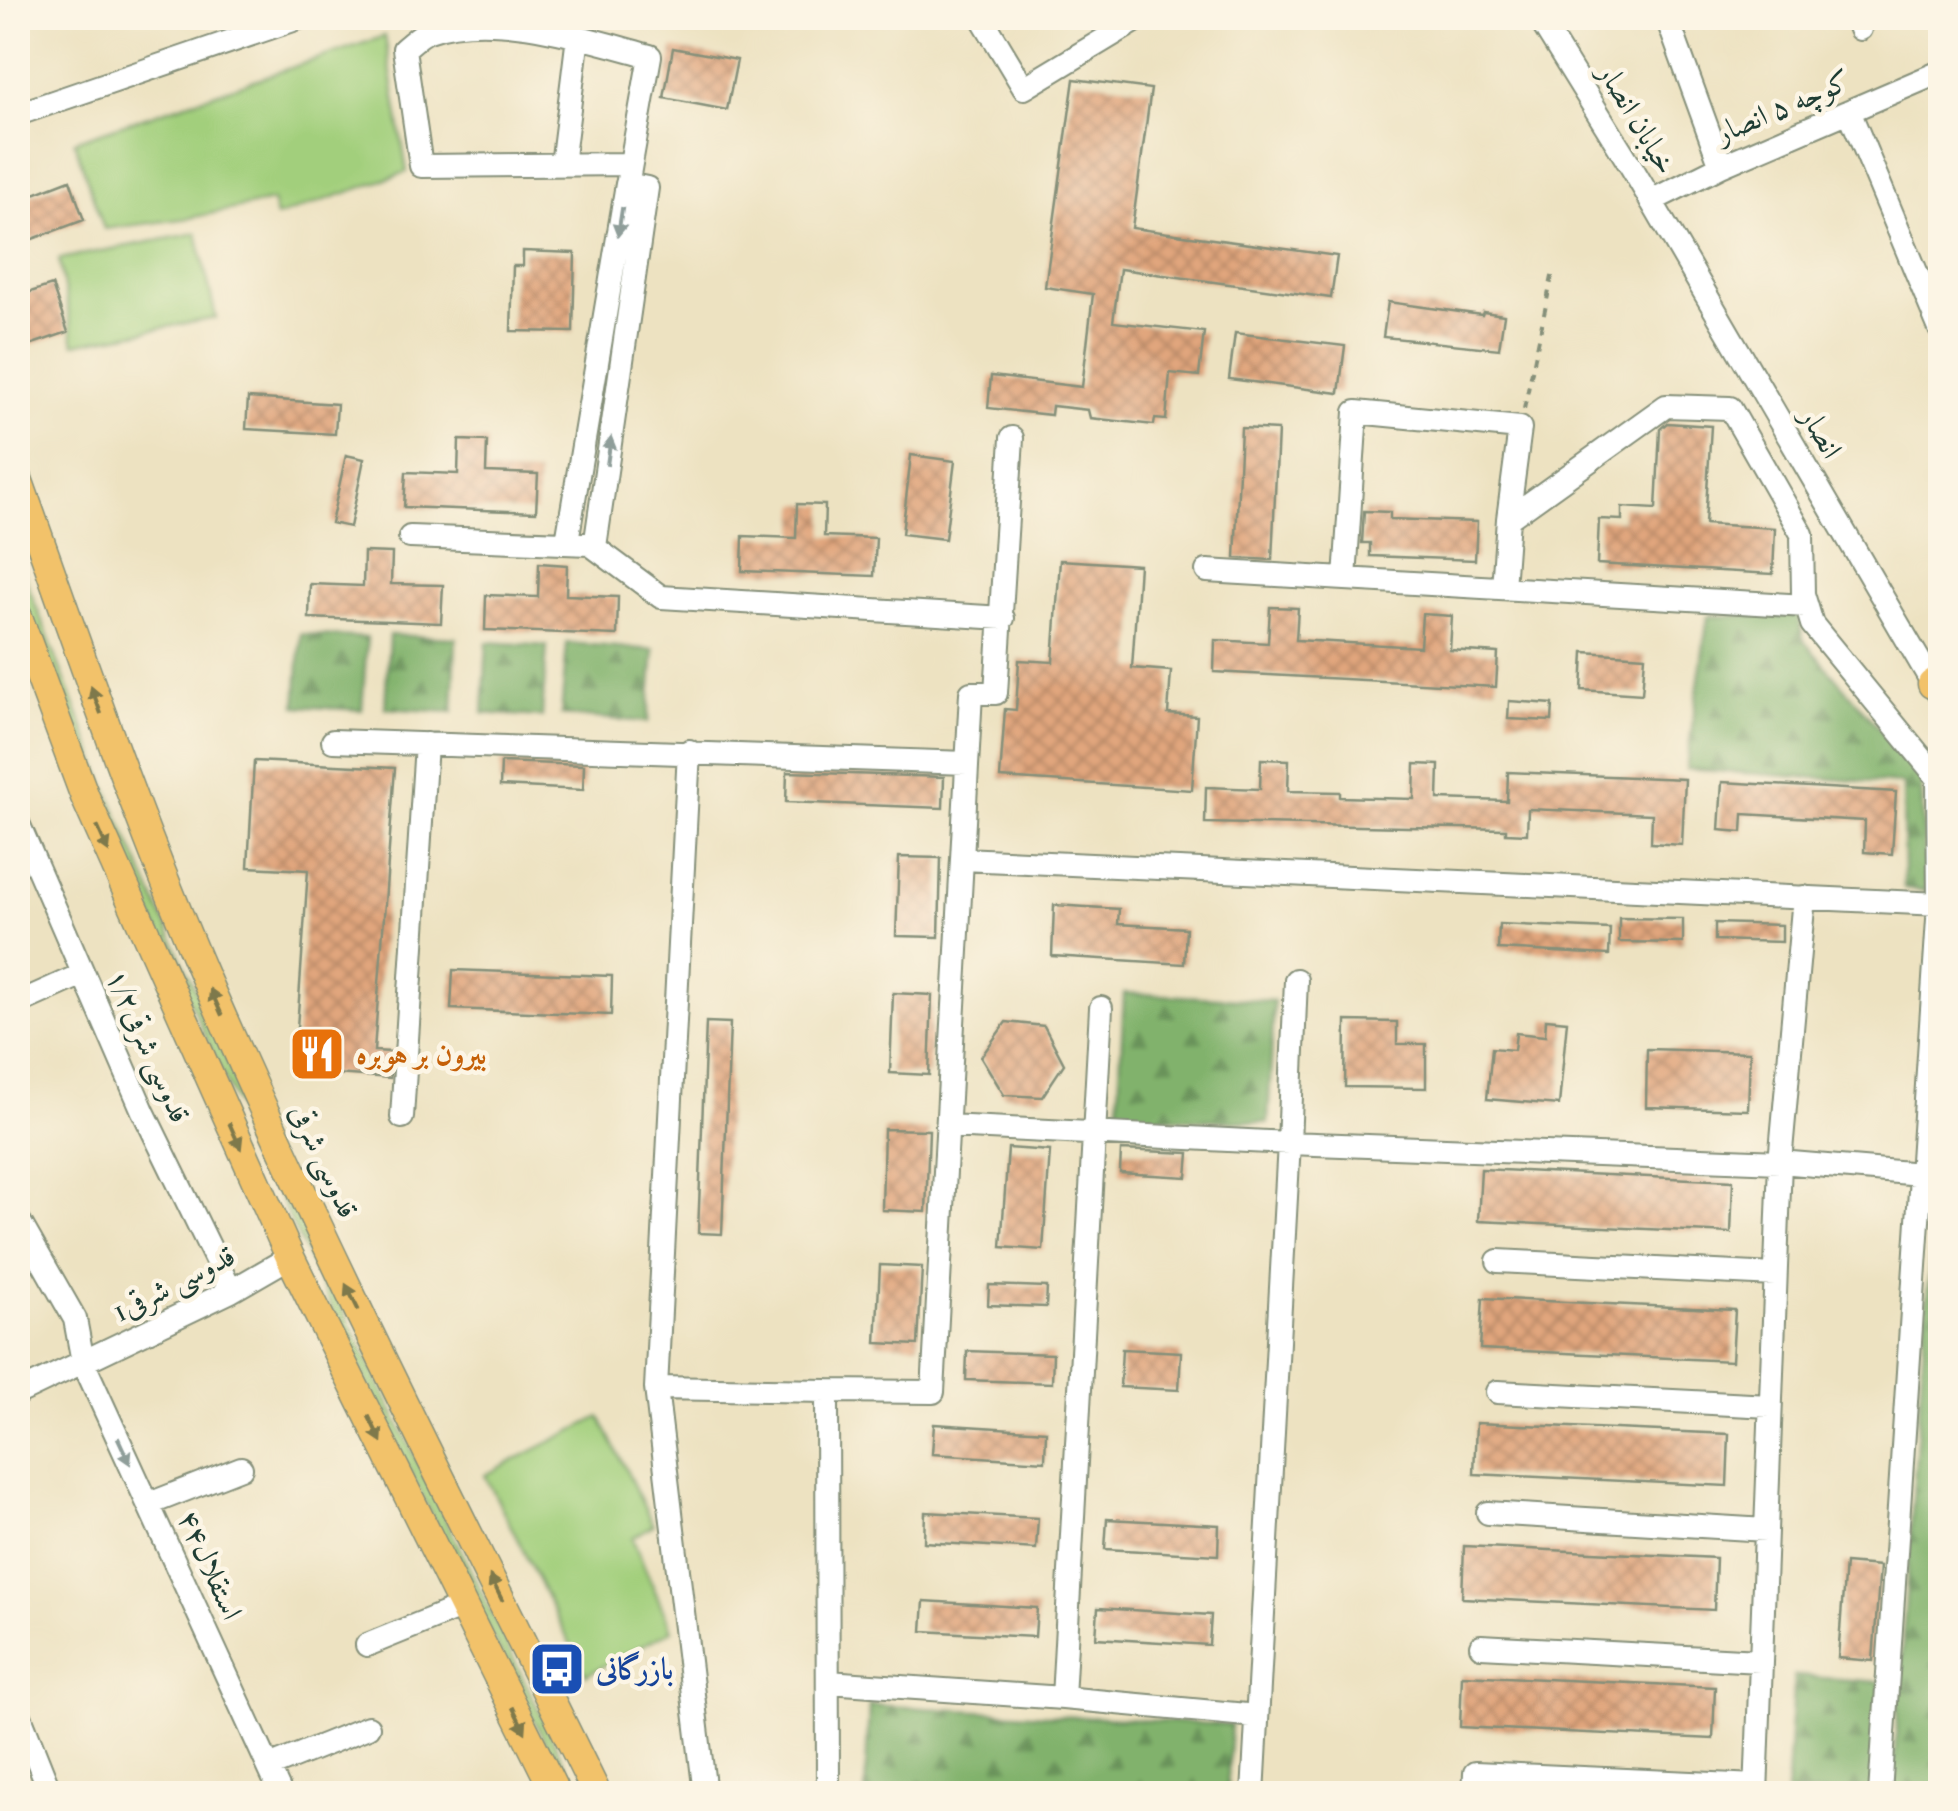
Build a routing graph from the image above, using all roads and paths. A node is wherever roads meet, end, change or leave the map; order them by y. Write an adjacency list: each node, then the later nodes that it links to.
1 (299, 18): 9 (street)
2 (982, 18): 3 (street)
3 (1140, 18)
4 (1540, 18): 13 (street, خیابان انصار)
5 (1670, 28): 11 (street)
6 (578, 36): 10 (street); 10 (street); 12 (street)
7 (1940, 72): 8 (street, کوچه ۵ انصار)
8 (1850, 111): 11 (street, کوچه ۵ انصار); 15 (street)
9 (18, 114)
10 (562, 165): 12 (street)
11 (1721, 166): 13 (street, کوچه ۵ انصار)
12 (628, 175): 21 (street, one-way to 21); 22 (street, one-way to 12)
13 (1651, 201): 29 (street, انصار)
14 (1552, 272): 16 (path)
15 (1940, 330)
16 (1520, 428): 19 (street); 24 (street)
17 (1012, 438): 28 (street)
18 (18, 480): 77 (main road, قدوسی شرقی, one-way to 18)
19 (1508, 519): 25 (street); 26 (street)
20 (410, 537): 21 (street)
21 (568, 541): 22 (street)
22 (595, 547): 28 (street)
23 (1207, 571): 24 (street)
24 (1345, 579): 25 (street)
25 (1503, 588): 26 (street)
26 (1807, 606): 37 (street)
27 (18, 617): 49 (main road, one-way to 49)
28 (1003, 618): 33 (street)
29 (1938, 686)
30 (333, 741): 31 (street)
31 (426, 744): 32 (street); 42 (street)
32 (689, 752): 33 (street); 54 (street)
33 (967, 763): 35 (street)
34 (18, 823): 38 (street, قدوسی شرقی۱/۲)
35 (962, 860): 36 (street); 43 (street)
36 (1804, 897): 37 (street); 46 (street)
37 (1940, 904): 47 (street)
38 (83, 974): 40 (street); 52 (street, قدوسی شرقی۱/۲)
39 (1296, 980): 45 (street)
40 (24, 1000)
41 (1101, 1008): 44 (street)
42 (402, 1117)
43 (947, 1126): 44 (street); 55 (street)
44 (1094, 1133): 45 (street); 68 (street)
45 (1289, 1144): 46 (street); 70 (street)
46 (1780, 1162): 47 (street); 51 (street)
47 (1921, 1174): 82 (street)
48 (18, 1219): 53 (street, استقلال۴۴)
49 (290, 1257): 52 (street, 1قدوسی شرقی); 63 (main road, one-way to 63)
50 (1498, 1260): 51 (street)
51 (1775, 1275): 58 (street)
52 (231, 1291): 53 (street, 1قدوسی شرقی)
53 (83, 1362): 57 (street, 1قدوسی شرقی); 60 (street, استقلال۴۴, one-way to 60)
54 (656, 1388): 55 (street); 78 (street)
55 (827, 1391): 67 (street)
56 (1497, 1392): 58 (street)
57 (18, 1393)
58 (1770, 1406): 62 (street)
59 (241, 1468): 60 (street)
60 (150, 1504): 72 (street, استقلال۴۴)
61 (1488, 1513): 62 (street)
62 (1766, 1530): 66 (street)
63 (463, 1606): 64 (street); 76 (main road, one-way to 76)
64 (366, 1645)
65 (1481, 1646): 66 (street)
66 (1760, 1661): 73 (street)
67 (828, 1682): 68 (street); 79 (street)
68 (1063, 1698): 70 (street)
69 (18, 1711): 74 (street)
70 (1257, 1716): 80 (street)
71 (368, 1727): 72 (street)
72 (270, 1767): 75 (street, استقلال۴۴)
73 (1756, 1790): 81 (street)
74 (51, 1794)
75 (281, 1794)
76 (556, 1794)
77 (597, 1794)
78 (705, 1794)
79 (828, 1794)
80 (1253, 1794)
81 (1474, 1794)
82 (1880, 1794)

